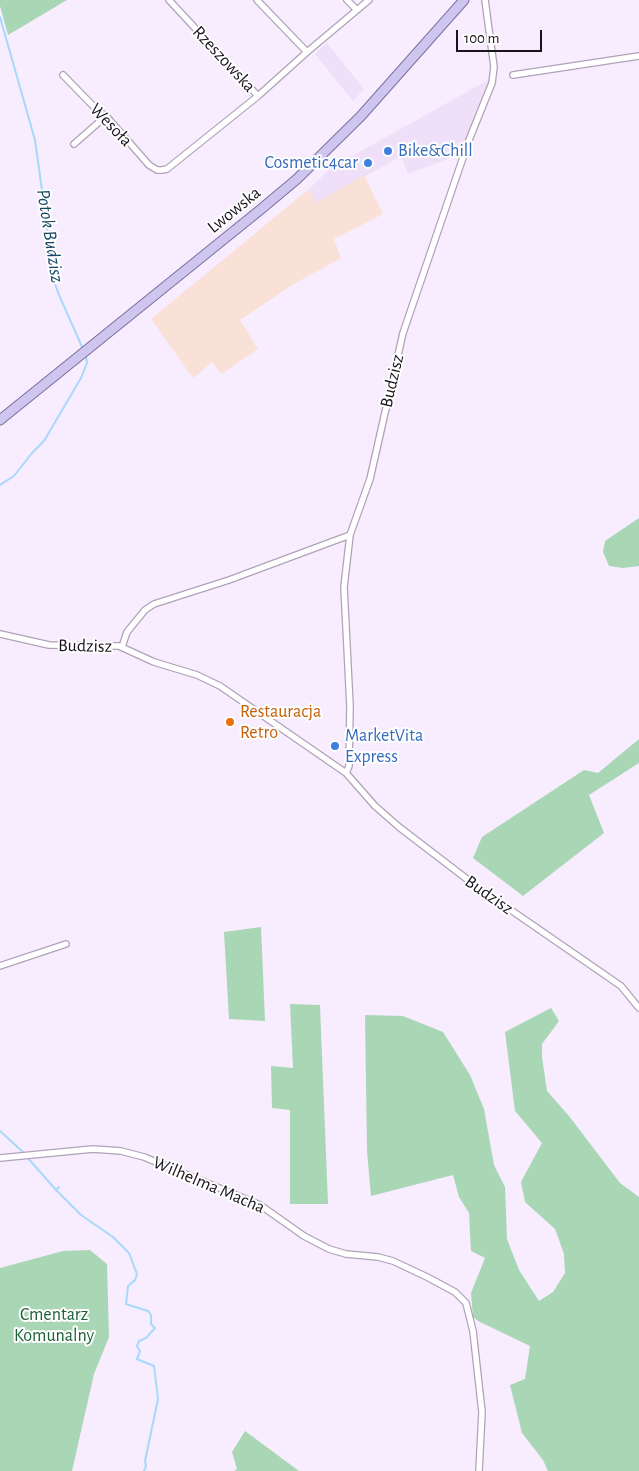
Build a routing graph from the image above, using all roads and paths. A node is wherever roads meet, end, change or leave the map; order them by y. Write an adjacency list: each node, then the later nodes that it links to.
1 (168, 0): 14 (street, Rzeszowska)
2 (257, 0): 10 (street)
3 (347, 0): 8 (street)
4 (369, 0): 8 (street, Rzeszowska)
5 (460, 0): 9 (main road)
6 (464, 0): 9 (main road, Lwowska)
7 (485, 0): 19 (street, Budzisz)
8 (357, 10): 10 (street, Rzeszowska)
9 (444, 23): 18 (main road, Lwowska)
10 (308, 52): 14 (street, Rzeszowska)
11 (639, 56): 13 (street)
12 (63, 75): 15 (street, Wesoła)
13 (513, 75)
14 (258, 96): 17 (street, Rzeszowska)
15 (106, 116): 16 (street); 17 (street, Wesoła)
16 (74, 144)
17 (162, 170)
18 (0, 420)
19 (350, 535): 21 (street); 22 (street, Budzisz)
20 (0, 634): 21 (street, Budzisz)
21 (122, 647): 22 (street, Budzisz)
22 (346, 773): 25 (street, Budzisz)
23 (66, 944): 24 (street)
24 (0, 966)
25 (639, 1008)
26 (0, 1158): 27 (street, Wilhelma Macha)
27 (479, 1471)

